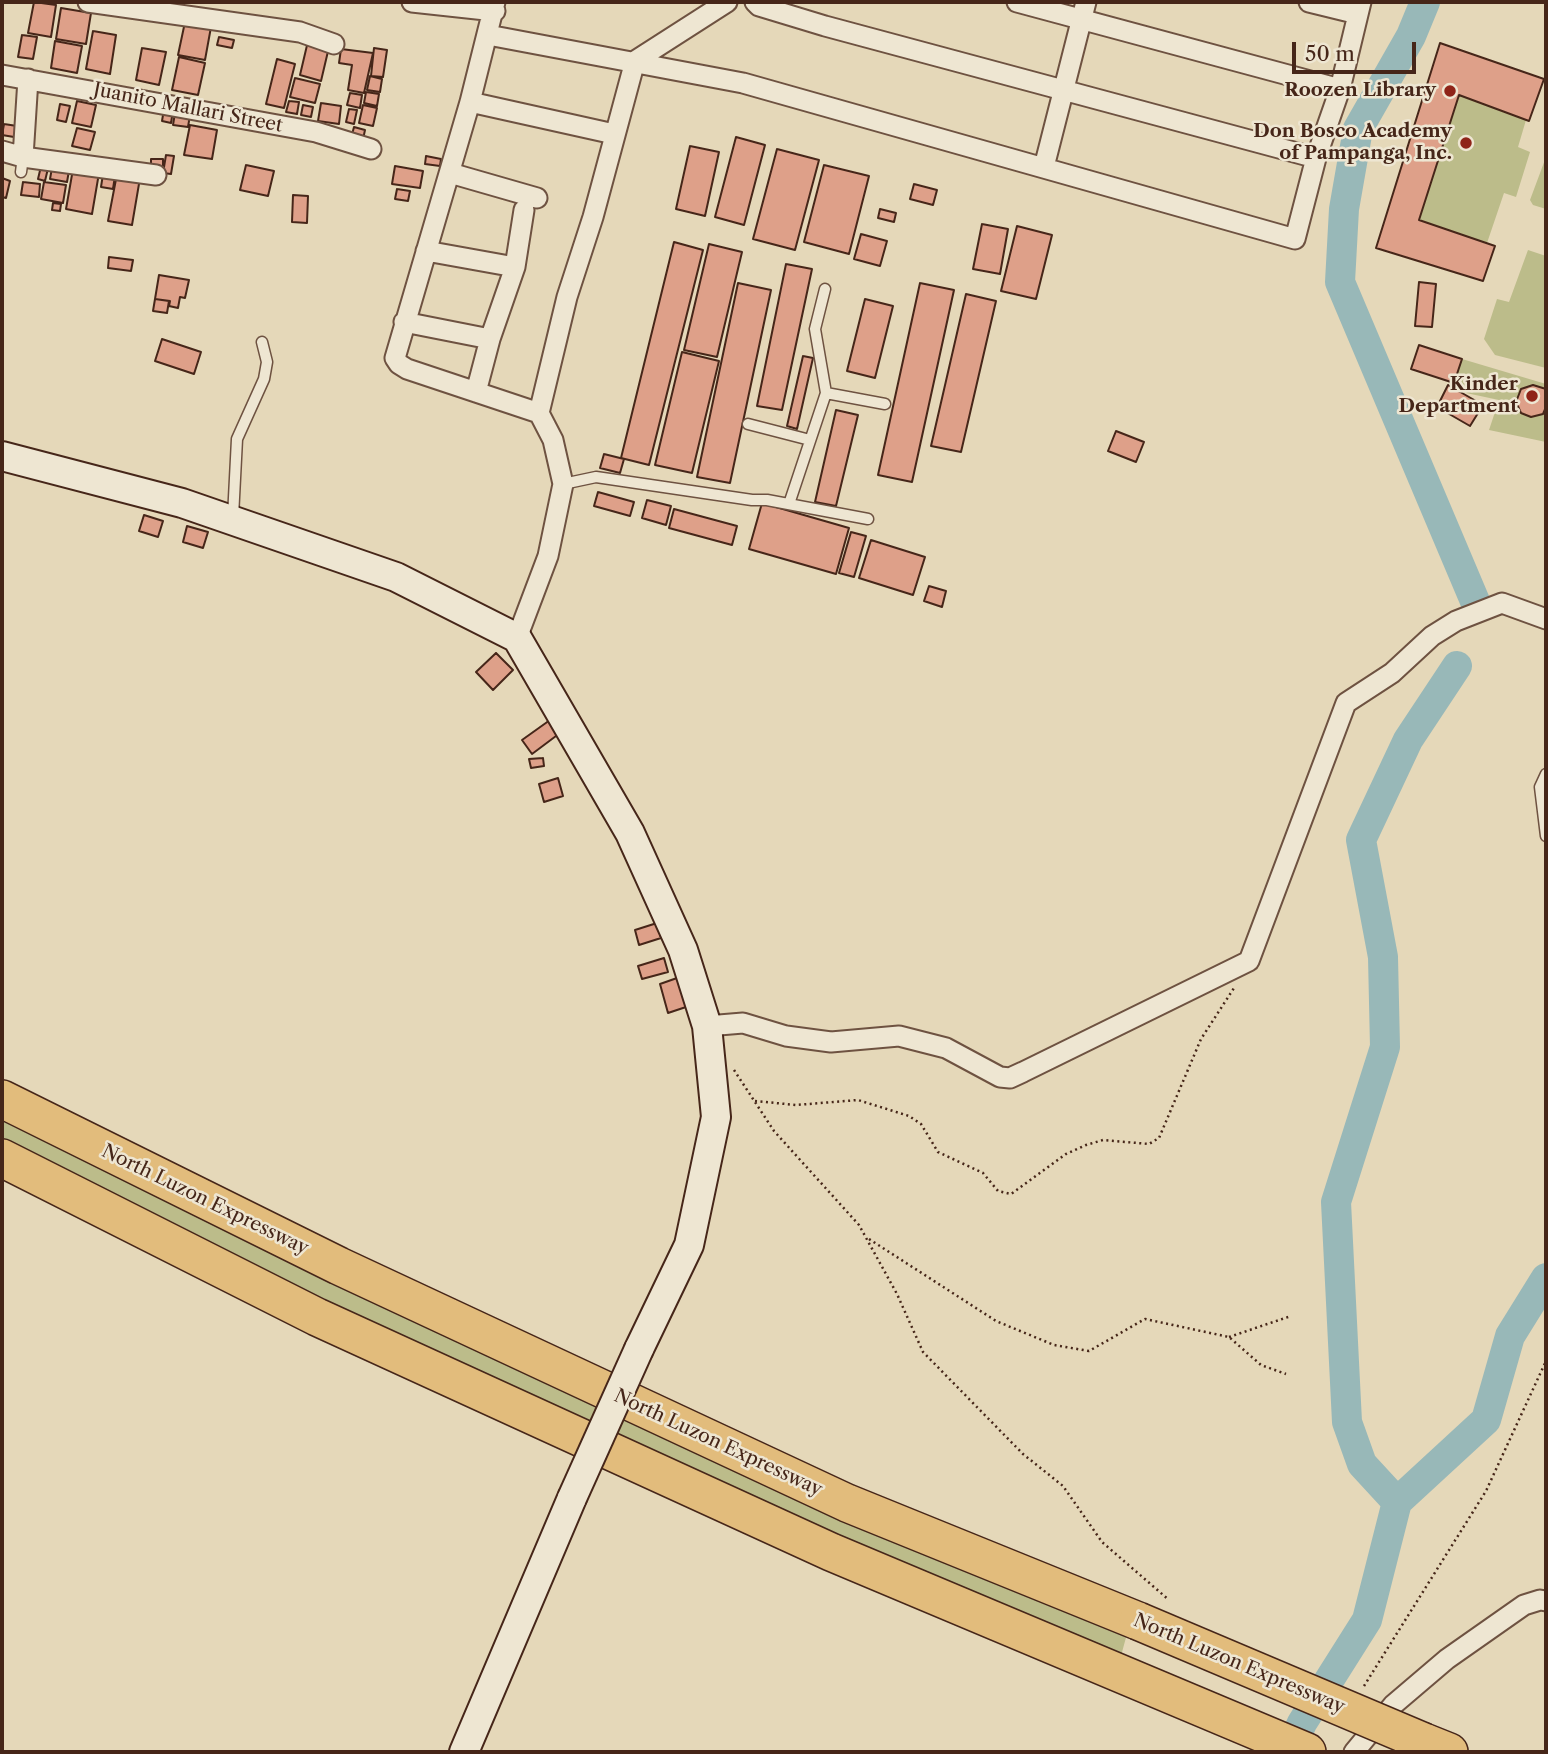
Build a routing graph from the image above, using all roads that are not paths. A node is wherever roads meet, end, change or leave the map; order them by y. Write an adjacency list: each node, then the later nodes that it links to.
1 (88, 2): 12 (street)
2 (412, 2): 3 (street)
3 (420, 2): 8 (street)
4 (727, 2): 13 (street)
5 (755, 2): 17 (street)
6 (1017, 2): 10 (street)
7 (1309, 2): 9 (street)
8 (495, 6): 11 (street)
9 (1360, 8): 16 (street)
10 (1083, 11): 16 (street); 17 (street)
11 (488, 35): 13 (street); 18 (street)
12 (334, 44)
13 (635, 61): 19 (street); 24 (street)
14 (2, 75): 15 (street, Juanito Mallari Street)
15 (28, 79): 20 (street, Juanito Mallari Street); 23 (street)
16 (1340, 89): 22 (street)
17 (1062, 90): 22 (street); 24 (street)
18 (470, 102): 19 (street); 25 (street)
19 (614, 134): 36 (street)
20 (371, 149)
21 (2, 151): 23 (street)
22 (1316, 158): 24 (street)
23 (22, 164): 26 (street)
24 (1044, 167)
25 (450, 173): 27 (street); 28 (street)
26 (156, 175)
27 (426, 251): 28 (street); 30 (street)
28 (515, 267): 31 (street)
29 (825, 289): 34 (lane)
30 (404, 322): 31 (street); 33 (street)
31 (490, 339): 33 (street)
32 (262, 342): 43 (lane)
33 (476, 392): 36 (street)
34 (825, 393): 35 (lane); 38 (lane)
35 (885, 404)
36 (539, 413): 40 (street)
37 (748, 424): 38 (lane)
38 (810, 440): 41 (lane)
39 (2, 456): 43 (street)
40 (563, 484): 41 (lane); 45 (street)
41 (789, 504): 42 (lane)
42 (868, 519)
43 (232, 521): 45 (street)
44 (1546, 619): 48 (street)
45 (517, 638): 48 (street)
46 (1546, 774): 47 (lane)
47 (1546, 835)
48 (708, 1040): 53 (street, bridge)
49 (2, 1099): 52 (highway, North Luzon Expressway, bridge)
50 (2, 1158): 54 (highway)
51 (1546, 1601): 55 (street)
52 (1436, 1747)
53 (464, 1752)
54 (1307, 1752)
55 (1354, 1752)

